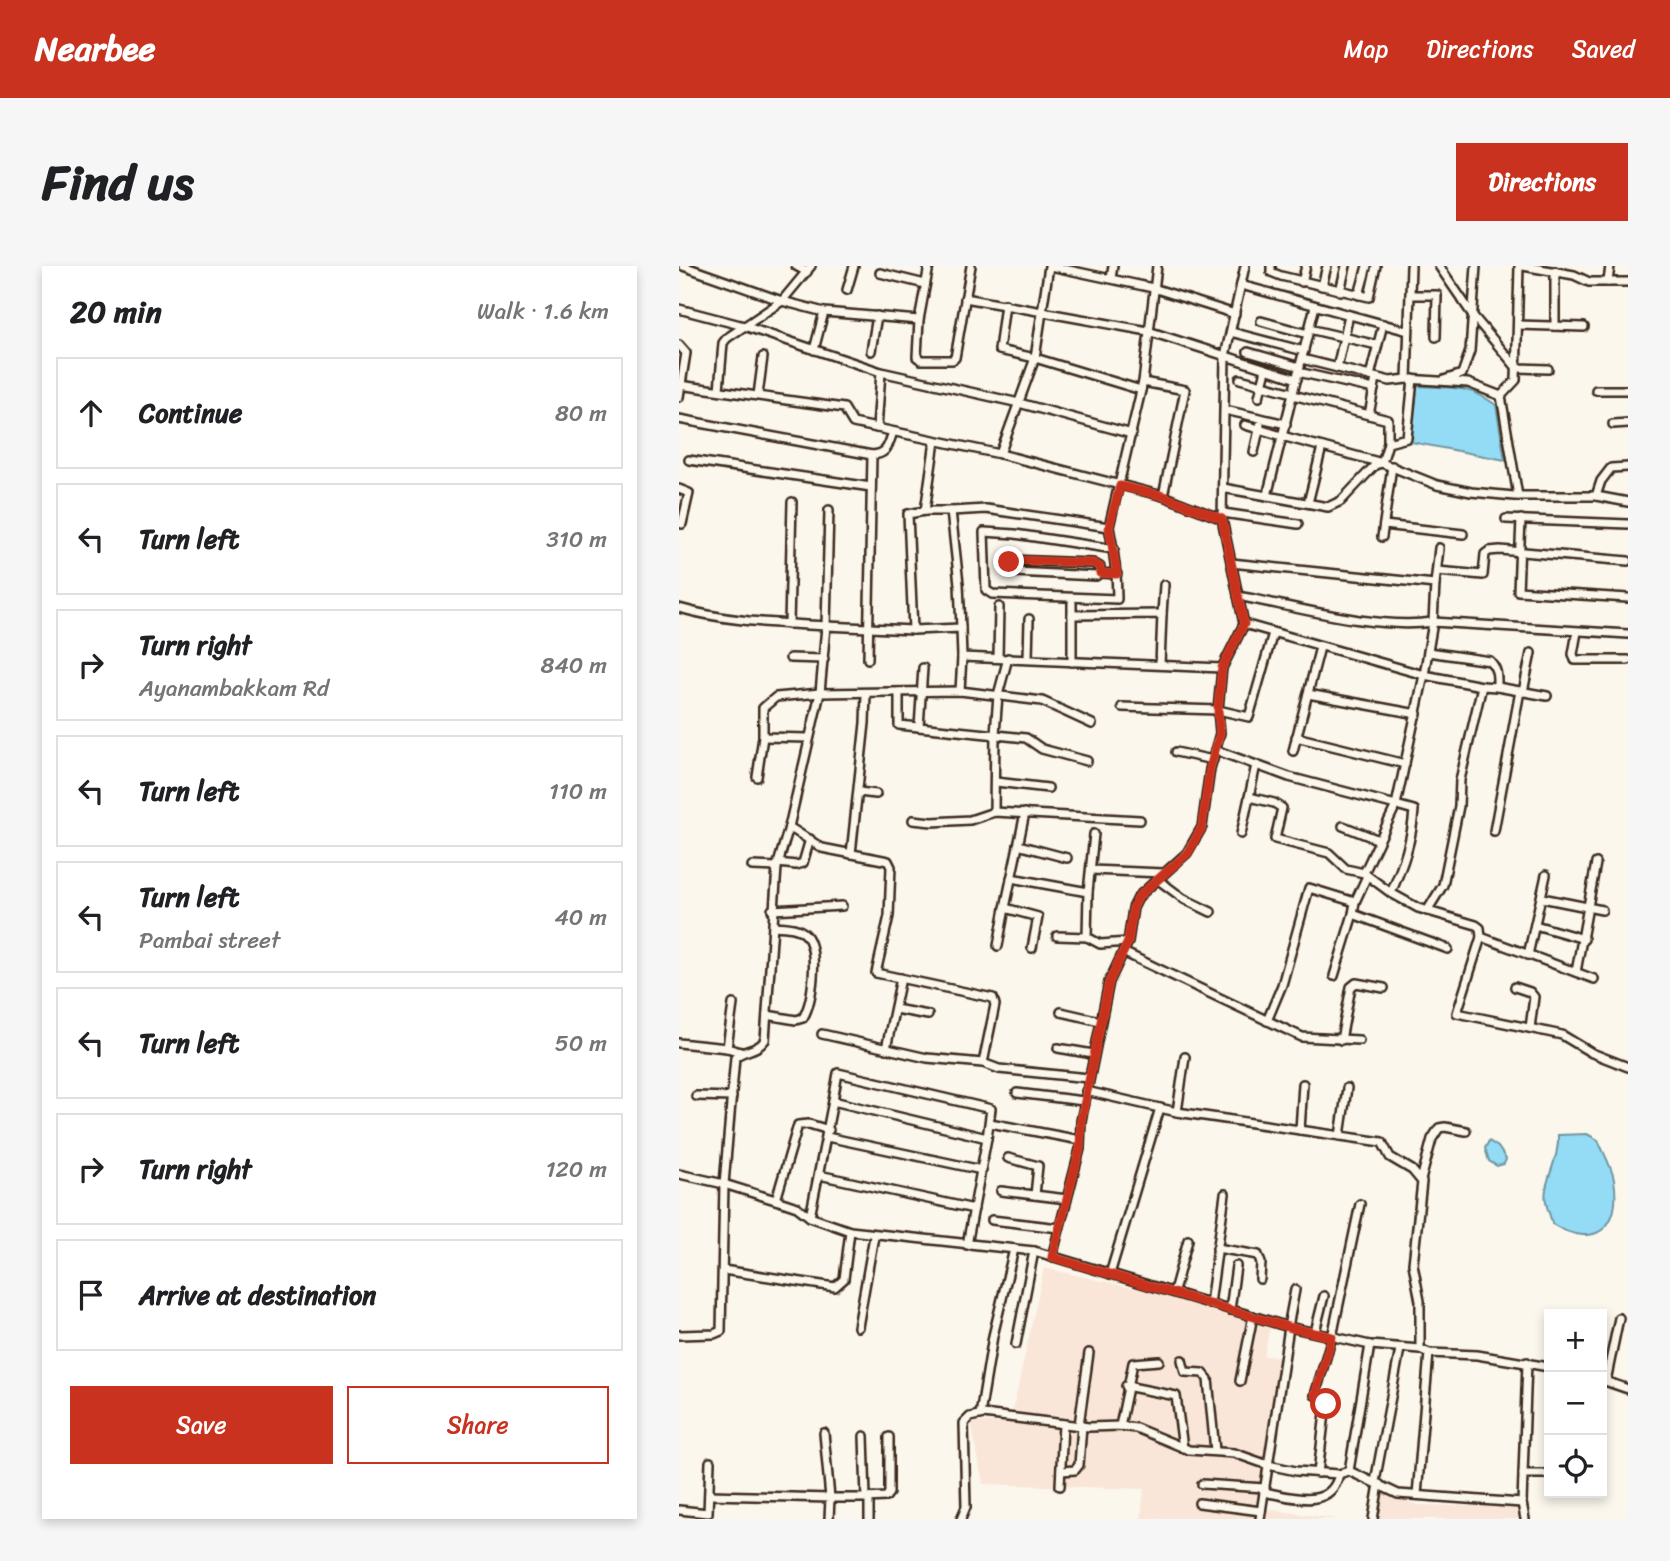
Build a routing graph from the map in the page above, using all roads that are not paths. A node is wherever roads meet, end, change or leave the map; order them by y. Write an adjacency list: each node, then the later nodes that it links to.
1 (683, 266): 37 (street)
2 (796, 266): 21 (street)
3 (854, 266): 32 (street)
4 (929, 266): 28 (street)
5 (971, 266): 36 (street)
6 (1049, 266): 24 (street); 41 (street)
7 (1113, 266): 24 (street)
8 (1157, 266): 31 (street)
9 (1245, 266): 29 (street)
10 (1271, 266): 25 (street)
11 (1306, 266): 25 (street)
12 (1327, 266): 30 (street)
13 (1346, 266): 33 (street)
14 (1367, 266): 34 (street)
15 (1376, 266): 34 (street)
16 (1411, 266): 35 (street)
17 (1439, 266): 46 (street)
18 (1476, 266): 46 (street)
19 (1521, 266): 22 (street); 50 (street)
20 (1610, 266): 26 (street)
21 (809, 269): 37 (street)
22 (1553, 270): 26 (street); 52 (street)
23 (880, 273): 28 (street)
24 (1111, 278): 31 (street)
25 (1302, 282): 30 (street)
26 (1608, 282): 27 (street)
27 (1628, 282)
28 (925, 284): 47 (street)
29 (1241, 285): 39 (street); 43 (street)
30 (1322, 286): 33 (street)
31 (1153, 288): 43 (street); 54 (street)
32 (846, 290)
33 (1340, 290): 34 (street)
34 (1359, 295)
35 (1410, 295): 56 (street); 58 (street)
36 (965, 298): 38 (street); 47 (street)
37 (782, 300): 42 (street); 51 (street)
38 (1005, 304): 41 (street); 67 (street)
39 (1315, 306): 45 (street); 55 (street)
40 (679, 309): 51 (street)
41 (1043, 311): 54 (street); 67 (street)
42 (824, 312): 44 (street); 62 (street)
43 (1235, 314): 57 (street)
44 (877, 316): 47 (street); 63 (street)
45 (1349, 316): 49 (street); 59 (street)
46 (1474, 317): 70 (street); 77 (street)
47 (919, 320)
48 (1261, 321): 55 (street)
49 (1383, 324): 56 (street); 61 (street)
50 (1518, 325): 52 (street); 70 (street)
51 (744, 326): 62 (street); 82 (street)
52 (1555, 326): 53 (street)
53 (1584, 327)
54 (1148, 331): 65 (street); 80 (street)
55 (1309, 331): 59 (street); 68 (street)
56 (1408, 331): 76 (street)
57 (1231, 332): 65 (street); 68 (street)
58 (1436, 337)
59 (1344, 338): 61 (street); 69 (street)
60 (679, 345): 79 (street)
61 (1377, 345): 74 (street)
62 (814, 350): 73 (street)
63 (871, 351)
64 (1248, 352): 68 (street)
65 (1225, 356): 72 (street); 91 (street)
66 (764, 357): 86 (street)
67 (1035, 358): 80 (street); 90 (street)
68 (1300, 365): 69 (street); 72 (street); 81 (street); 85 (street)
69 (1337, 368): 74 (street)
70 (1517, 368): 71 (street); 87 (street)
71 (1548, 369)
72 (1266, 370): 78 (street)
73 (881, 372): 90 (street); 99 (street)
74 (1373, 377): 76 (street); 81 (street)
75 (1240, 379): 78 (street)
76 (1410, 379): 77 (street); 105 (street)
77 (1440, 381): 87 (street)
78 (1262, 384): 85 (street); 89 (street)
79 (680, 385): 82 (street); 88 (street)
80 (1142, 386): 102 (street); 118 (street)
81 (1374, 389): 92 (street)
82 (719, 390): 86 (street)
83 (1596, 390): 84 (street)
84 (1628, 390)
85 (1293, 394): 92 (street); 96 (street)
86 (758, 395): 99 (street)
87 (1501, 396): 120 (street)
88 (679, 397)
89 (1259, 397)
90 (1019, 403): 102 (street); 108 (street)
91 (1225, 410): 93 (street); 116 (street)
92 (1369, 415): 105 (street)
93 (1261, 418): 96 (street); 100 (street)
94 (679, 419): 109 (street)
95 (1628, 423): 97 (street)
96 (1286, 424): 103 (street)
97 (1613, 424)
98 (1245, 425): 100 (street)
99 (877, 428): 101 (street)
100 (1259, 428): 103 (street); 107 (street)
101 (893, 432): 104 (street); 109 (street)
102 (1132, 434): 114 (street)
103 (1282, 436): 106 (street); 119 (street)
104 (935, 441): 108 (street); 126 (street)
105 (1388, 443): 111 (street)
106 (1322, 447): 111 (street); 124 (street)
107 (1254, 452)
108 (1000, 454): 114 (street)
109 (872, 455): 115 (street)
110 (689, 460): 115 (street)
111 (1382, 463): 112 (street); 124 (street)
112 (1392, 466): 120 (street); 134 (street)
113 (1628, 467): 121 (street)
114 (1120, 486): 118 (street); 135 (street)
115 (871, 487): 160 (street)
116 (1223, 488): 119 (street); 128 (street)
117 (679, 489): 131 (street)
118 (1163, 496): 128 (street)
119 (1267, 496): 124 (street)
120 (1518, 496): 121 (street)
121 (1596, 496): 123 (street)
122 (792, 502): 157 (street)
123 (1628, 502)
124 (1308, 503)
125 (829, 510): 159 (street)
126 (925, 510): 127 (street); 162 (street)
127 (951, 512): 135 (street); 161 (street)
128 (1222, 516): 132 (street); 142 (street)
129 (1506, 519): 130 (street)
130 (1521, 519): 133 (street); 140 (street)
131 (679, 523)
132 (1299, 524)
133 (1628, 524)
134 (1384, 525): 136 (street); 137 (street)
135 (1109, 527): 139 (street)
136 (1463, 534)
137 (1382, 537)
138 (1439, 548): 143 (street)
139 (1114, 549): 145 (street); 145 (street)
140 (1520, 552): 141 (street); 143 (street); 149 (street)
141 (1628, 561)
142 (1231, 563): 146 (street); 148 (street)
143 (1437, 571): 146 (street)
144 (1100, 573): 144 (street); 145 (street)
145 (1117, 574)
146 (1435, 584): 156 (street)
147 (1164, 585): 153 (street)
148 (1238, 596): 156 (street); 158 (street)
149 (1628, 598)
150 (1072, 603): 154 (street)
151 (999, 607): 171 (street)
152 (679, 608): 157 (street)
153 (1162, 614): 154 (street); 178 (street)
154 (1072, 615): 177 (street)
155 (1028, 619): 173 (street)
156 (1433, 622): 163 (street); 167 (street)
157 (789, 624): 159 (street)
158 (1244, 624): 164 (street); 180 (street)
159 (826, 626): 160 (street); 174 (street)
160 (869, 628): 162 (street); 175 (street)
161 (961, 628): 162 (street); 169 (street)
162 (913, 630)
163 (1577, 632): 165 (street); 176 (street)
164 (1273, 633): 166 (street); 194 (street)
165 (1628, 634)
166 (1320, 647): 181 (street); 190 (street)
167 (1428, 652): 181 (street); 183 (street)
168 (1531, 653): 187 (street)
169 (962, 657): 171 (street); 184 (street)
170 (790, 658): 174 (street)
171 (998, 658): 172 (street)
172 (1008, 658): 173 (street); 191 (street)
173 (1028, 658): 177 (street)
174 (824, 659): 188 (street)
175 (868, 659)
176 (1628, 660)
177 (1072, 663): 178 (street)
178 (1160, 665): 180 (street)
179 (923, 668): 186 (street)
180 (1222, 668): 194 (street)
181 (1424, 675): 182 (street); 195 (street)
182 (1482, 686): 183 (street); 247 (street)
183 (1497, 687): 187 (street)
184 (960, 691): 186 (street); 191 (street)
185 (899, 692): 186 (street); 189 (street); 197 (street)
186 (922, 692): 197 (street)
187 (1522, 692): 192 (street); 222 (street)
188 (820, 693): 189 (street); 199 (street); 201 (street)
189 (866, 693): 212 (street)
190 (1308, 694): 195 (street); 200 (street)
191 (998, 695): 196 (street); 198 (street)
192 (1546, 696)
193 (1122, 707): 194 (street)
194 (1218, 710): 202 (street)
195 (1417, 714): 207 (street)
196 (1092, 724)
197 (919, 727): 198 (street)
198 (995, 734): 206 (street); 210 (street)
199 (763, 737): 201 (street); 209 (street)
200 (1296, 737): 203 (street); 207 (street)
201 (809, 738): 221 (street)
202 (1215, 750): 205 (street); 208 (street)
203 (1293, 751)
204 (1176, 752): 205 (street)
205 (1213, 760): 236 (street)
206 (1087, 761)
207 (1405, 764): 215 (street)
208 (1256, 765): 214 (street); 215 (street)
209 (757, 777)
210 (996, 782): 211 (street); 216 (street)
211 (1048, 788)
212 (858, 792): 213 (street); 228 (street)
213 (876, 794)
214 (1249, 797): 224 (street); 234 (street)
215 (1396, 805): 226 (street); 239 (street)
216 (994, 813): 217 (street); 218 (street)
217 (1025, 813): 219 (street); 227 (street)
218 (913, 820)
219 (1140, 820)
220 (1343, 826): 226 (street)
221 (789, 827): 225 (street); 231 (street)
222 (1495, 831)
223 (1094, 834): 233 (street)
224 (1241, 834)
225 (810, 839): 228 (street); 231 (street)
226 (1380, 840): 234 (street)
227 (1018, 845): 229 (street); 237 (street)
228 (851, 854): 264 (street)
229 (1067, 858)
230 (1596, 863): 244 (street)
231 (778, 865): 232 (street); 245 (street)
232 (752, 866)
233 (1091, 870): 236 (street); 238 (street)
234 (1366, 875): 239 (street); 241 (street)
235 (1546, 875): 240 (street)
236 (1160, 876): 248 (street); 256 (street)
237 (1011, 878): 238 (street); 243 (street)
238 (1088, 892): 253 (street)
239 (1391, 893): 247 (street)
240 (1542, 898): 244 (street); 250 (street)
241 (1356, 902): 249 (street); 274 (street)
242 (842, 906): 245 (street)
243 (1005, 908): 257 (street); 258 (street)
244 (1588, 908): 246 (street); 255 (street)
245 (772, 910): 251 (street)
246 (1602, 910)
247 (1427, 911): 254 (street)
248 (1211, 912)
249 (1353, 914): 259 (street); 263 (street)
250 (1535, 925): 255 (street); 261 (street)
251 (773, 926): 271 (street); 271 (street)
252 (1056, 936): 253 (street)
253 (1087, 937): 256 (street)
254 (1481, 937): 261 (street); 275 (street)
255 (1584, 939): 262 (street)
256 (1128, 942): 260 (street)
257 (998, 946)
258 (1032, 948)
259 (1448, 949)
260 (1123, 952): 273 (street); 274 (street)
261 (1528, 955): 262 (street)
262 (1576, 972): 265 (street)
263 (1333, 976)
264 (901, 978): 269 (street); 286 (street)
265 (1594, 979)
266 (1515, 986): 275 (street)
267 (1384, 988): 277 (street)
268 (733, 1004): 280 (street)
269 (895, 1009): 272 (street); 282 (street)
270 (1061, 1013): 273 (street)
271 (767, 1015): 283 (street)
272 (928, 1015)
273 (1100, 1021): 284 (street)
274 (1267, 1021): 277 (street)
275 (1530, 1028): 287 (street)
276 (822, 1034): 282 (street)
277 (1341, 1040): 278 (street)
278 (1359, 1040)
279 (679, 1043): 280 (street)
280 (727, 1048): 283 (street)
281 (1059, 1048): 284 (street)
282 (886, 1049): 286 (street)
283 (741, 1052): 294 (street)
284 (1093, 1054): 288 (street)
285 (1185, 1057): 298 (street)
286 (983, 1063): 288 (street)
287 (1628, 1067)
288 (1089, 1078): 291 (street)
289 (1303, 1084): 300 (street)
290 (1347, 1088): 303 (street)
291 (1086, 1091): 296 (street); 297 (street)
292 (1017, 1093): 296 (street)
293 (696, 1096): 294 (street)
294 (732, 1097): 311 (street)
295 (834, 1101): 299 (street); 302 (street); 304 (street)
296 (1084, 1101): 305 (street)
297 (1160, 1108): 298 (street); 332 (street)
298 (1177, 1112): 300 (street)
299 (990, 1123): 304 (street); 305 (street)
300 (1300, 1130): 303 (street)
301 (1466, 1131): 310 (street)
302 (828, 1133): 307 (street); 309 (street); 316 (street)
303 (1340, 1136): 310 (street)
304 (987, 1138): 307 (street)
305 (1080, 1140): 315 (street)
306 (1008, 1158): 314 (street)
307 (982, 1170): 318 (street)
308 (679, 1174): 311 (street)
309 (820, 1175): 318 (street); 319 (street)
310 (1421, 1180): 349 (street)
311 (724, 1184): 316 (street); 331 (street)
312 (1001, 1191): 314 (street)
313 (1224, 1194): 326 (street)
314 (1035, 1195): 315 (street)
315 (1066, 1199): 321 (street)
316 (776, 1200): 319 (street)
317 (1360, 1204): 345 (street)
318 (974, 1209): 325 (street)
319 (810, 1217): 322 (street)
320 (992, 1220): 321 (street)
321 (1059, 1228): 329 (street)
322 (850, 1231): 323 (street); 331 (street)
323 (874, 1236): 325 (street); 341 (street)
324 (1188, 1240): 335 (street)
325 (967, 1245): 327 (street)
326 (1217, 1248): 333 (street); 337 (street)
327 (1014, 1250): 328 (street); 361 (street)
328 (1034, 1251): 329 (street); 346 (street)
329 (1052, 1257): 332 (street)
330 (1236, 1266): 338 (street)
331 (723, 1270): 344 (street)
332 (1110, 1274): 335 (street)
333 (1260, 1279)
334 (1295, 1290): 342 (street)
335 (1174, 1292): 337 (street)
336 (1324, 1296): 343 (street)
337 (1210, 1304): 338 (street)
338 (1230, 1310): 339 (street)
339 (1253, 1316): 342 (street); 357 (street)
340 (1619, 1318): 356 (street)
341 (858, 1326)
342 (1289, 1327): 343 (street); 371 (street)
343 (1315, 1332): 345 (street)
344 (679, 1335)
345 (1332, 1337): 347 (street); 374 (street)
346 (1016, 1344)
347 (1370, 1345): 348 (street); 373 (street)
348 (1400, 1349): 349 (street); 378 (street)
349 (1420, 1349): 351 (street)
350 (1089, 1353): 363 (street)
351 (1429, 1353): 354 (street); 383 (street)
352 (1182, 1360): 369 (street)
353 (1159, 1361): 359 (street)
354 (1527, 1362): 355 (street); 376 (street)
355 (1544, 1366)
356 (1606, 1372)
357 (1240, 1381)
358 (1607, 1382): 360 (street)
359 (1126, 1386): 364 (street); 368 (street)
360 (1628, 1389)
361 (980, 1415): 362 (street); 392 (street)
362 (1063, 1424): 363 (street); 372 (street)
363 (1080, 1426): 364 (street); 372 (street)
364 (1120, 1426): 368 (street)
365 (824, 1433): 384 (street)
366 (864, 1436): 385 (street)
367 (889, 1437): 385 (street)
368 (1183, 1448): 369 (street)
369 (1215, 1451): 371 (street)
370 (710, 1462): 382 (street)
371 (1268, 1465): 374 (street); 381 (street)
372 (1061, 1471): 380 (street)
373 (1349, 1471): 375 (street); 378 (street)
374 (1318, 1473): 375 (street)
375 (1339, 1474): 381 (street)
376 (1523, 1474): 377 (street); 387 (street)
377 (1544, 1474)
378 (1377, 1483): 383 (street); 393 (street)
379 (1202, 1484): 381 (street)
380 (1060, 1486)
381 (1264, 1490): 389 (street)
382 (709, 1495): 384 (street); 388 (street)
383 (1417, 1495): 387 (street)
384 (829, 1498): 385 (street); 390 (street)
385 (868, 1498): 391 (street)
386 (1199, 1503): 389 (street)
387 (1522, 1503): 394 (street)
388 (679, 1510)
389 (1260, 1515)
390 (829, 1519)
391 (869, 1519)
392 (961, 1519)
393 (1373, 1519)
394 (1525, 1519)

